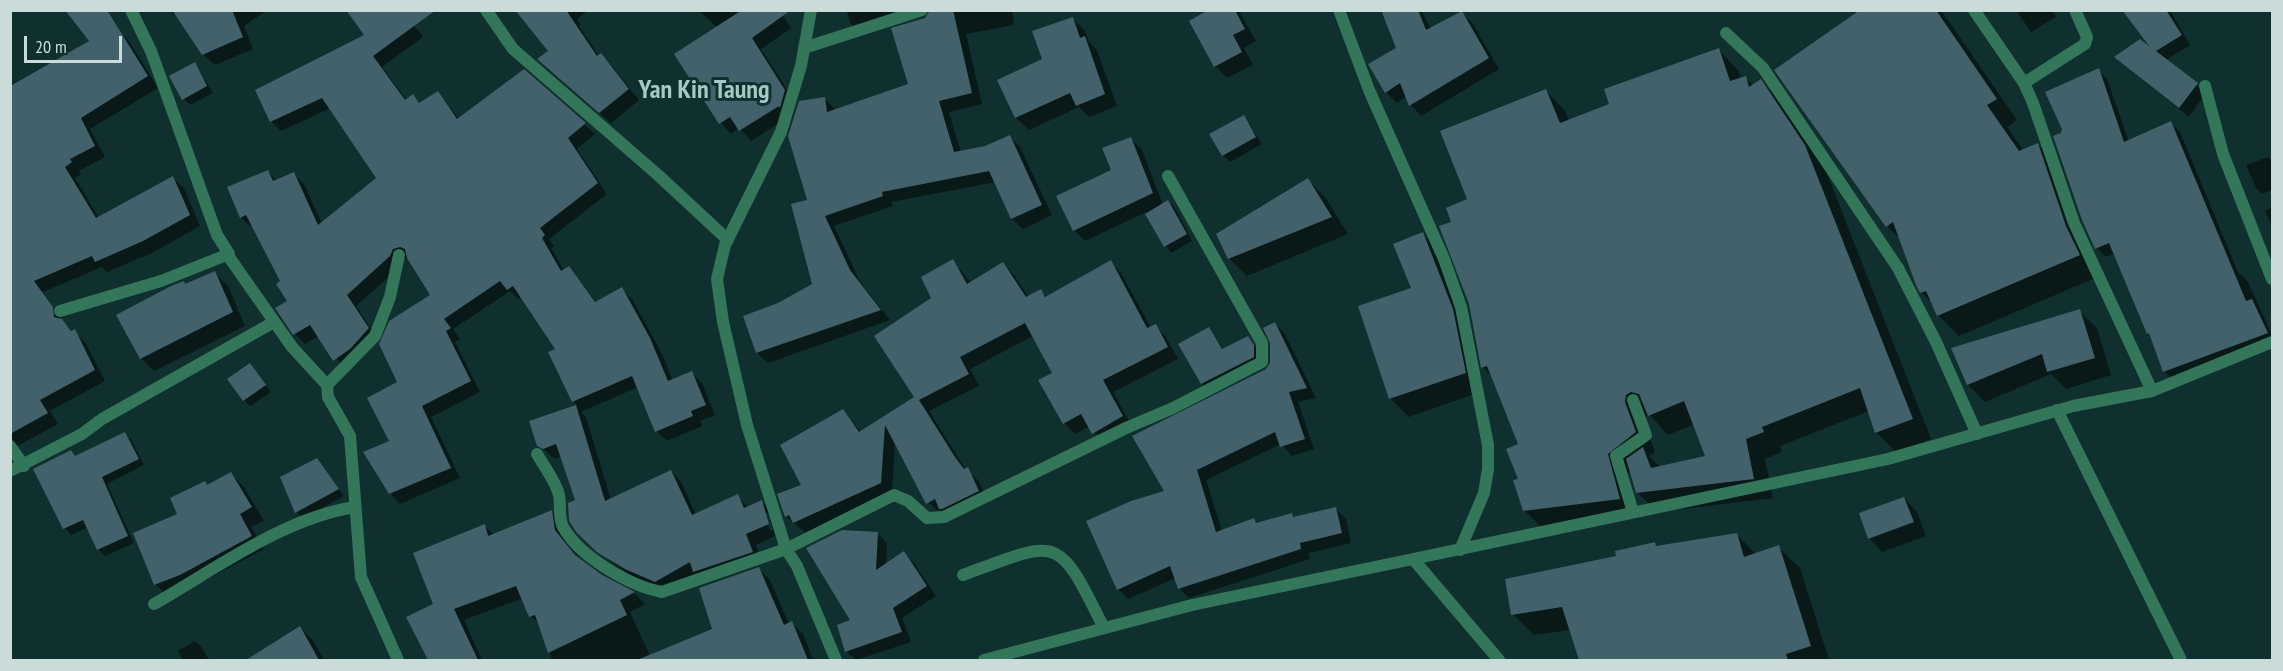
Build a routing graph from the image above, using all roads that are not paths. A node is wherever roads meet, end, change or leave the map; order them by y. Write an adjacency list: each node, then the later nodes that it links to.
1 (131, 10): 14 (street)
2 (486, 10): 13 (street)
3 (811, 10): 9 (street)
4 (922, 10): 9 (street)
5 (1339, 10): 32 (street)
6 (1974, 10): 10 (street)
7 (2075, 10): 10 (street)
8 (1726, 33): 24 (street)
9 (804, 48): 13 (street)
10 (2024, 83): 21 (street)
11 (2205, 86): 16 (street)
12 (1168, 176): 31 (street)
13 (728, 240): 31 (street)
14 (229, 254): 17 (street); 18 (street)
15 (399, 255): 20 (street)
16 (2272, 279)
17 (60, 311)
18 (274, 322): 20 (street); 27 (street)
19 (2272, 342): 21 (street)
20 (327, 385): 29 (street)
21 (2152, 391): 23 (street)
22 (1634, 400): 30 (street)
23 (2057, 410): 24 (street); 41 (street)
24 (1977, 434): 30 (street)
25 (10, 446): 27 (street)
26 (537, 454): 31 (street)
27 (24, 466): 28 (street)
28 (10, 471)
29 (355, 507): 35 (street); 37 (street)
30 (1633, 512): 32 (street)
31 (786, 549): 38 (street)
32 (1460, 550): 33 (street)
33 (1413, 559): 36 (street); 40 (street)
34 (963, 575): 36 (street)
35 (154, 604)
36 (1104, 628): 39 (street)
37 (398, 660)
38 (836, 660)
39 (984, 660)
40 (1499, 660)
41 (2181, 660)

